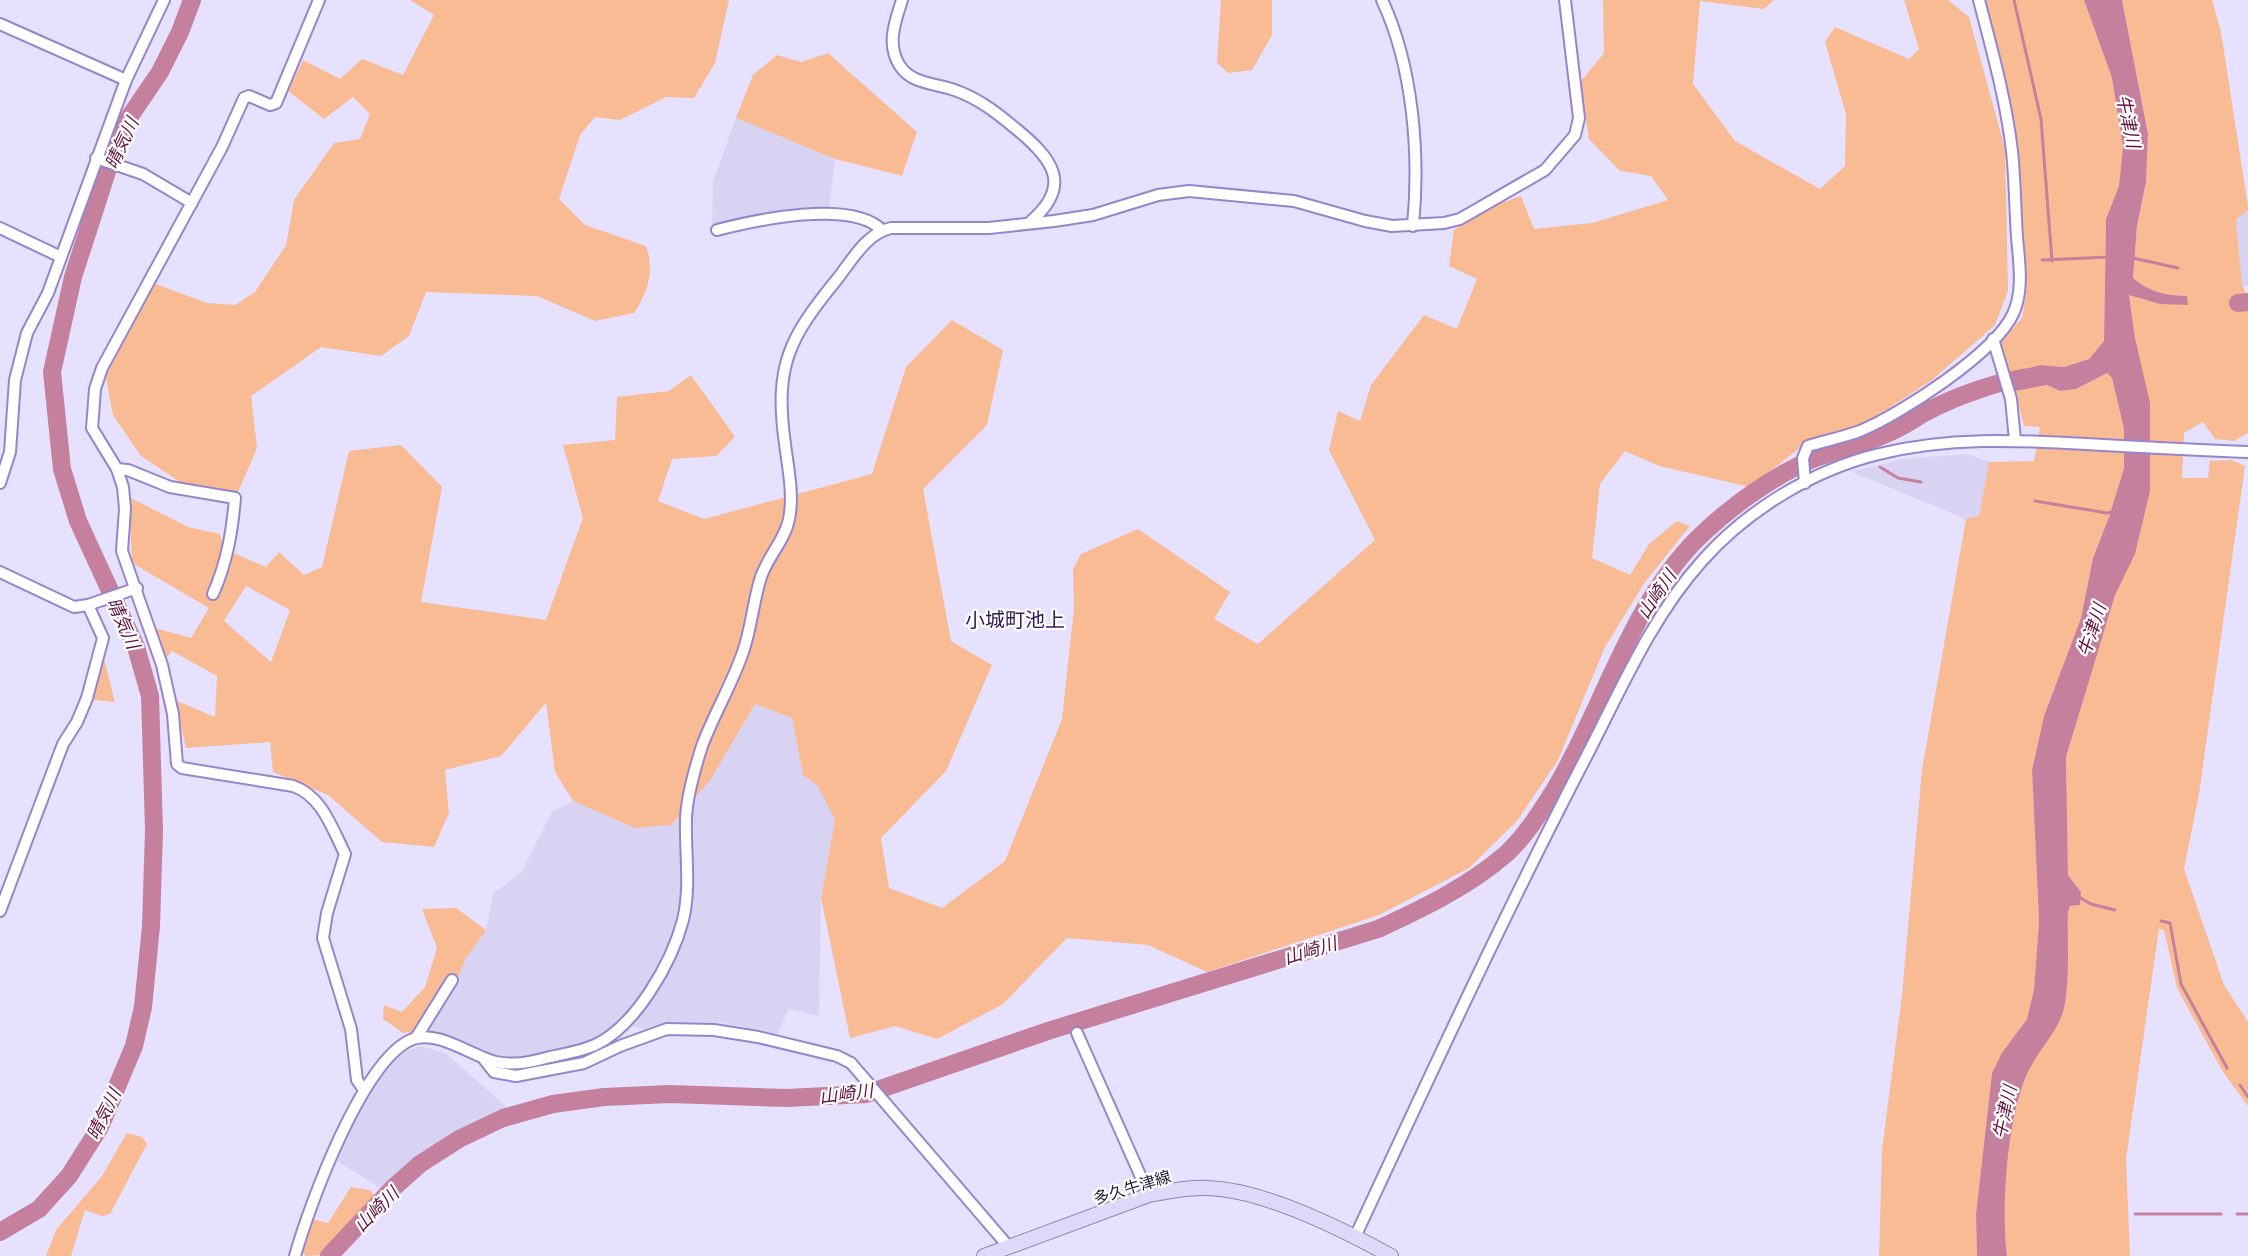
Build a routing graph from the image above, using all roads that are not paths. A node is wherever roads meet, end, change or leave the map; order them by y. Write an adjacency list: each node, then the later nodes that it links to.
1 (164, 0): 8 (street)
2 (320, 0): 10 (street)
3 (902, 0): 11 (street)
4 (1382, 0): 12 (street)
5 (1565, 0): 12 (street)
6 (1979, 0): 17 (street)
7 (0, 24): 8 (street)
8 (126, 80): 9 (street)
9 (96, 158): 10 (street); 16 (street)
10 (192, 203): 20 (street)
11 (1029, 222): 12 (street); 15 (street)
12 (1413, 226)
13 (0, 228): 16 (street)
14 (717, 230): 15 (street)
15 (882, 230): 31 (street)
16 (61, 257): 22 (street)
17 (1994, 339): 18 (street); 21 (street)
18 (2015, 440): 19 (street); 21 (street)
19 (2248, 452)
20 (117, 469): 24 (street); 25 (street)
21 (1804, 478): 34 (street)
22 (0, 483)
23 (0, 572): 26 (street)
24 (137, 588): 26 (street); 32 (street)
25 (213, 594)
26 (88, 605): 27 (street)
27 (0, 911)
28 (452, 980): 30 (street)
29 (1077, 1033): 33 (street)
30 (416, 1038): 31 (street); 32 (street)
31 (483, 1058): 35 (street)
32 (364, 1090): 36 (street)
33 (1149, 1196): 34 (main road, 多久牛津線); 35 (main road, 多久牛津線)
34 (1355, 1237): 38 (main road, 多久牛津線)
35 (1008, 1246): 37 (main road, 多久牛津線)
36 (295, 1256)
37 (984, 1256)
38 (1392, 1256)

